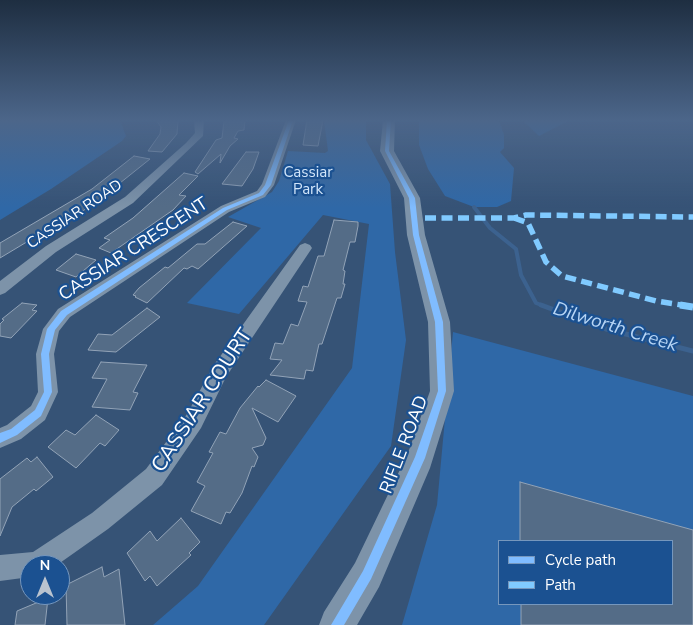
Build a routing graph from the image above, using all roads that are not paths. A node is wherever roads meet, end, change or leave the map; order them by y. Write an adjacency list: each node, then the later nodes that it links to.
1 (185, 149): 5 (street, CASSIAR ROAD)
2 (281, 149): 6 (street, CASSIAR CRESCENT)
3 (387, 149): 8 (street, RIFLE ROAD)
4 (304, 248): 7 (street, CASSIAR COURT)
5 (0, 289)
6 (0, 438)
7 (0, 568)
8 (336, 625)

